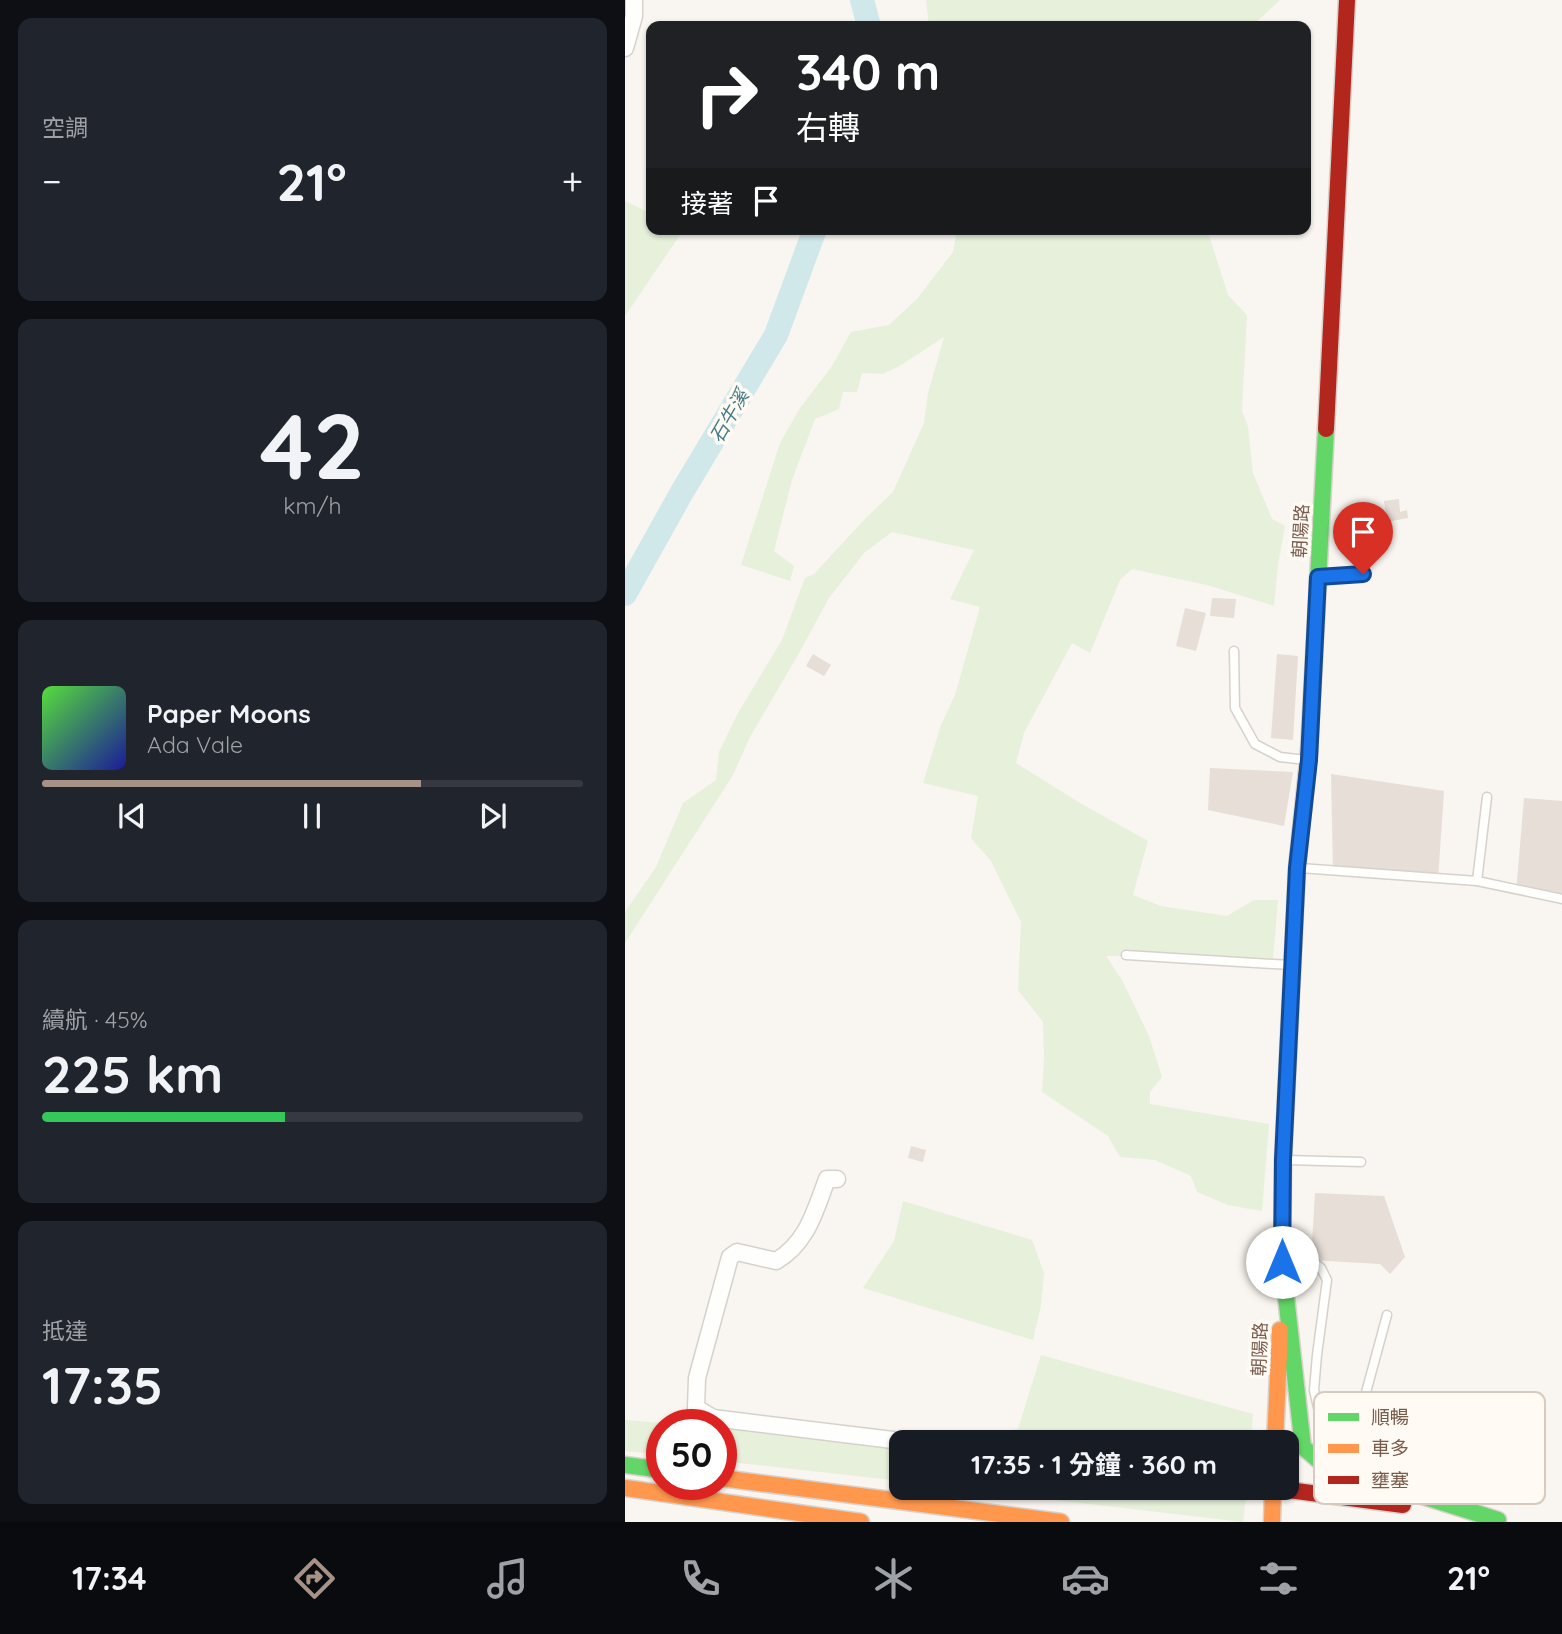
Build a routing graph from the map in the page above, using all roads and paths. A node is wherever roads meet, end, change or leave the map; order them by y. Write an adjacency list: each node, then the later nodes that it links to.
1 (634, 0): 3 (street)
2 (1347, 0): 5 (main road, 朝陽路)
3 (625, 48)
4 (1374, 524): 5 (lane)
5 (1318, 577): 7 (main road, 朝陽路)
6 (1234, 651): 7 (lane)
7 (1309, 760): 9 (main road, 朝陽路)
8 (1487, 797): 10 (lane)
9 (1297, 868): 10 (lane); 13 (main road, 朝陽路)
10 (1477, 881): 11 (lane)
11 (1562, 899)
12 (1126, 955): 13 (lane)
13 (1293, 965): 14 (main road, 朝陽路)
14 (1283, 1160): 15 (lane); 17 (main road, 朝陽路)
15 (1361, 1162)
16 (837, 1179): 22 (street)
17 (1282, 1262): 19 (lane); 21 (main road, 朝陽路); 23 (main road)
18 (1387, 1315): 20 (lane)
19 (1314, 1392)
20 (1366, 1392)
21 (1275, 1430)
22 (889, 1440)
23 (1314, 1456)
24 (625, 1465): 25 (main road)
25 (646, 1468)
26 (737, 1480): 33 (main road)
27 (625, 1488): 32 (main road)
28 (1273, 1500): 34 (main road)
29 (1391, 1504): 31 (main road)
30 (1449, 1504): 31 (main road)
31 (1503, 1521)
32 (861, 1522)
33 (1061, 1522)
34 (1272, 1522)

